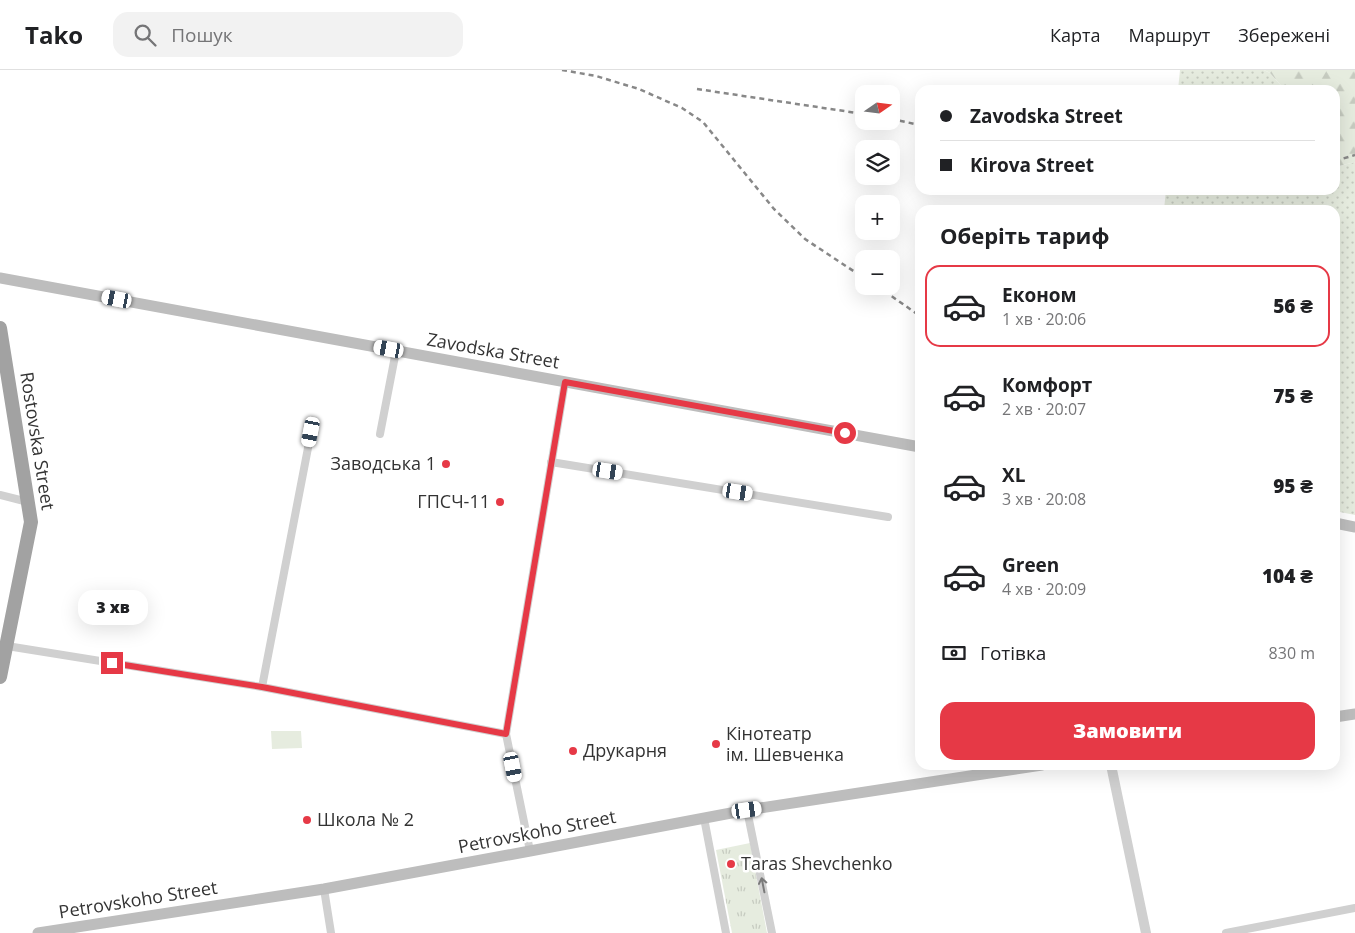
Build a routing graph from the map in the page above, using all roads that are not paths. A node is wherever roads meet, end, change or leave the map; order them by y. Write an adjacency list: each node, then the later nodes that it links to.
1 (0, 278): 3 (main road, Zavodska Street)
2 (0, 328): 10 (highway, Rostovska Street)
3 (396, 350): 4 (main road, Zavodska Street); 6 (street)
4 (565, 382): 7 (main road, Zavodska Street); 8 (street)
5 (313, 422): 16 (street)
6 (380, 434)
7 (915, 446)
8 (551, 462): 11 (street); 19 (street)
9 (0, 495): 10 (street)
10 (28, 502): 14 (highway, Rostovska Street)
11 (888, 517)
12 (1340, 524): 13 (main road)
13 (1355, 527)
14 (7, 646): 15 (highway, Rostovska Street); 16 (street)
15 (0, 678)
16 (262, 687): 19 (street)
17 (1355, 714): 18 (main road)
18 (1340, 716)
19 (506, 734): 24 (street)
20 (1009, 770): 22 (main road, Petrovskoho Street)
21 (1113, 770): 31 (street)
22 (747, 810): 23 (main road, Petrovskoho Street); 30 (street, one-way to 22)
23 (704, 818): 24 (main road, Petrovskoho Street); 29 (street)
24 (530, 852): 25 (main road, Petrovskoho Street)
25 (324, 889): 27 (main road, Petrovskoho Street); 28 (street)
26 (1355, 908): 32 (street)
27 (38, 933)
28 (331, 933)
29 (726, 933)
30 (772, 933)
31 (1146, 933)
32 (1226, 933)

